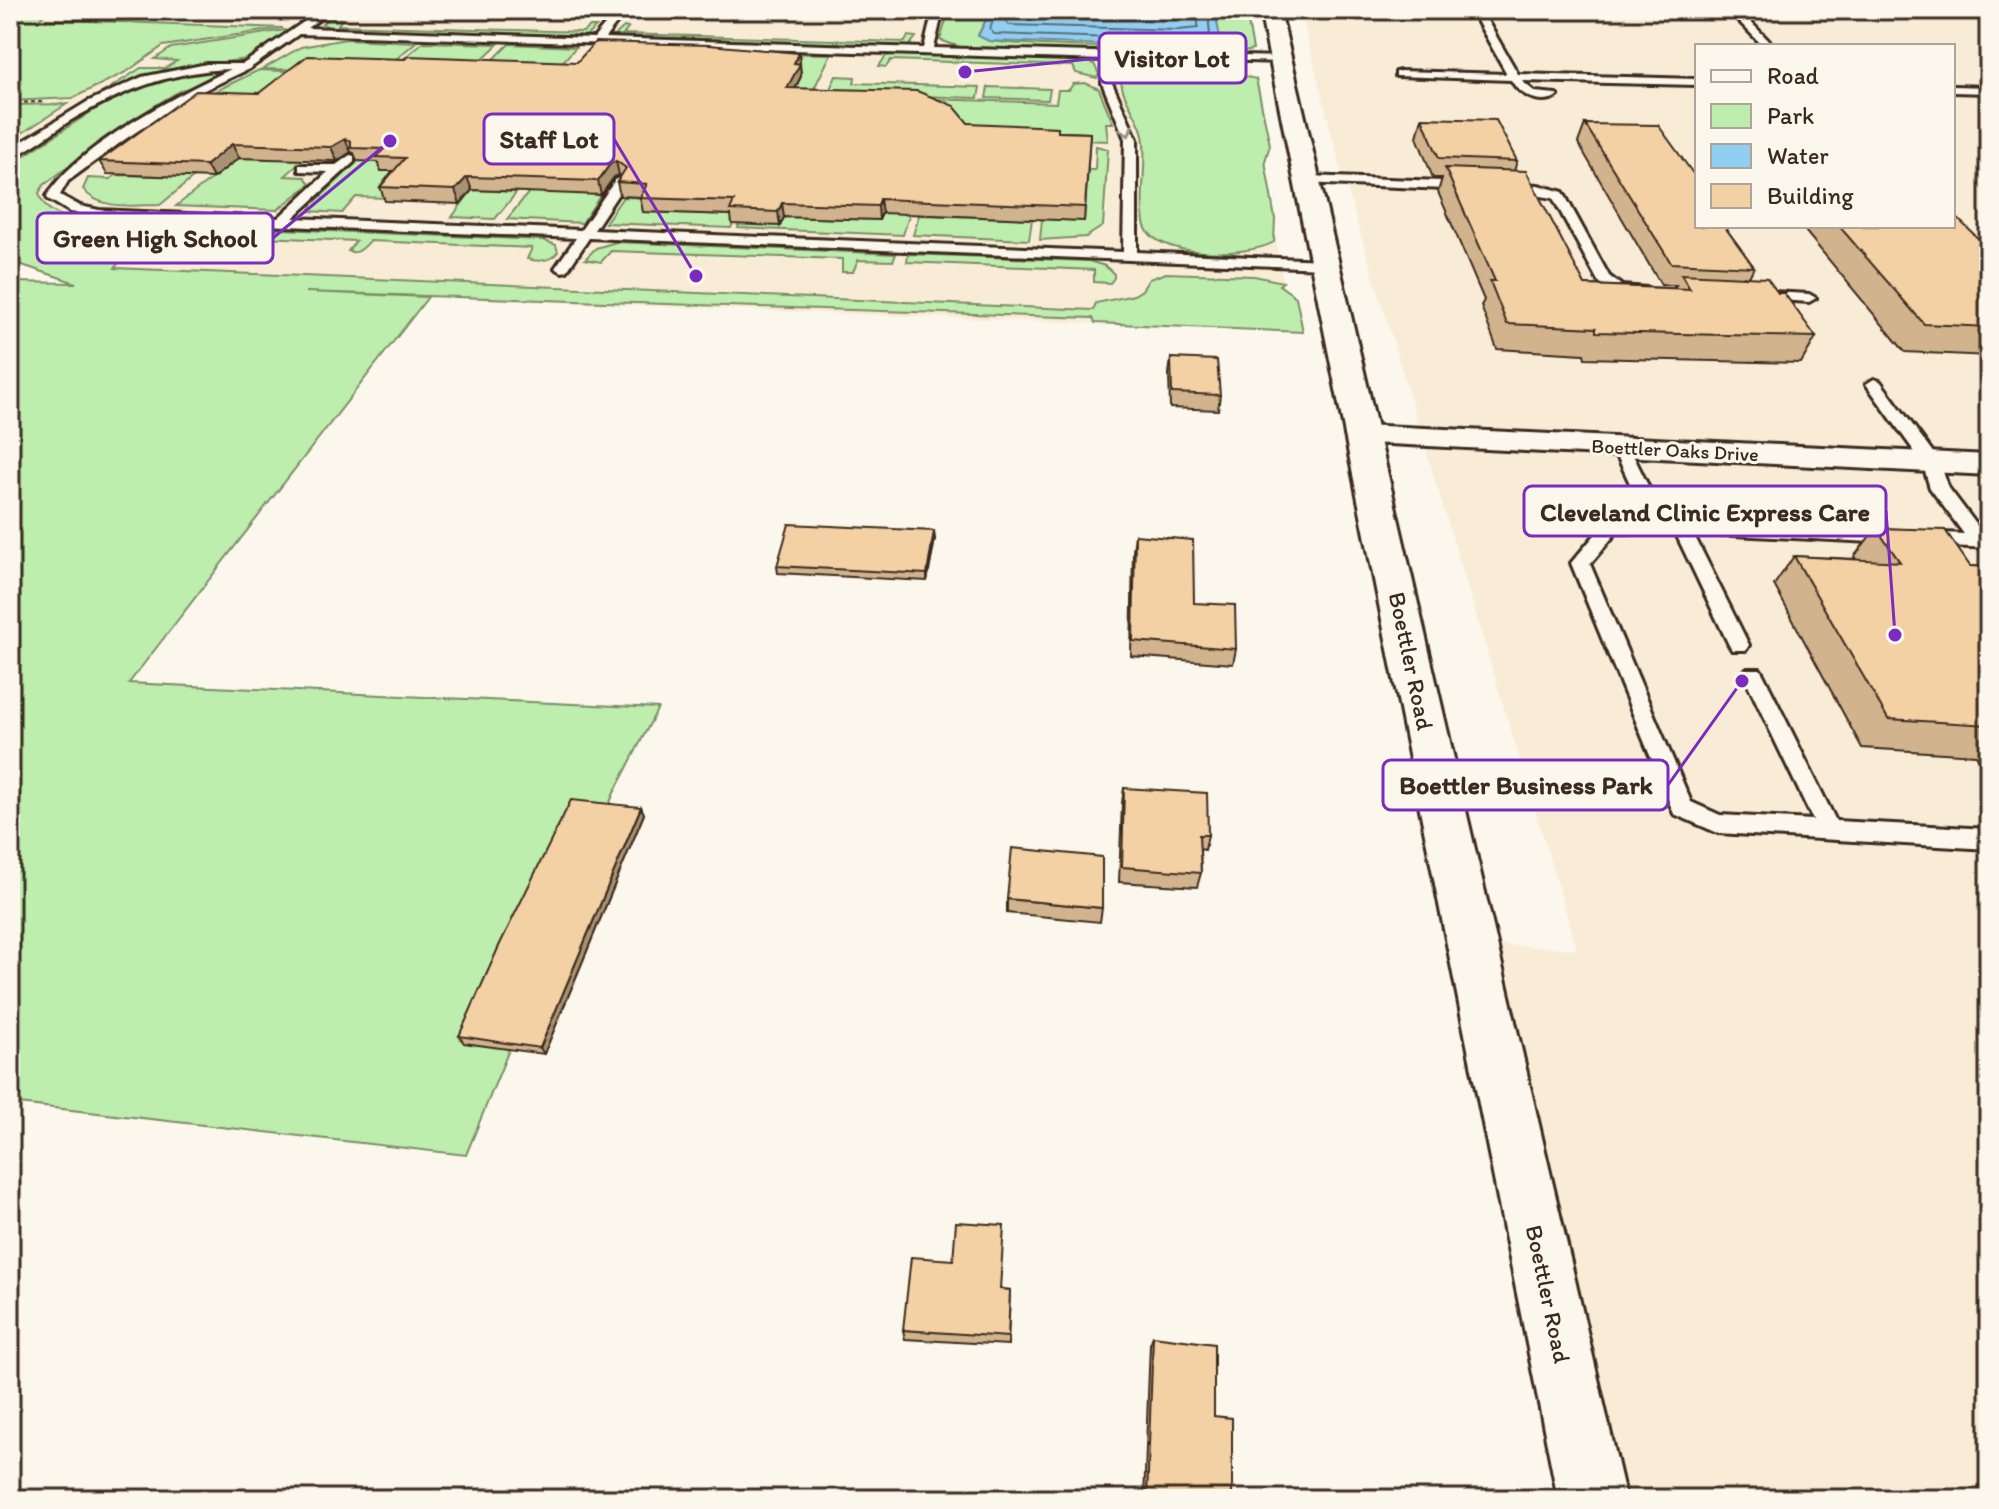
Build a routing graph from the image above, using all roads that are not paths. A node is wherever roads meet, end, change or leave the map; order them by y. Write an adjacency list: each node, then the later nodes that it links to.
1 (327, 10): 7 (lane)
2 (622, 10): 8 (lane)
3 (938, 10): 10 (lane)
4 (1270, 10): 12 (street, Boettler Road)
5 (1476, 10): 15 (lane)
6 (1733, 10): 9 (lane)
7 (297, 31): 8 (lane); 13 (lane)
8 (597, 41): 10 (lane)
9 (1767, 44)
10 (928, 51): 11 (lane)
11 (1108, 57): 12 (lane); 28 (lane, one-way to 28)
12 (1282, 64): 24 (street, Boettler Road)
13 (245, 67): 20 (lane); 26 (lane)
14 (1400, 74): 15 (lane)
15 (1515, 78): 16 (lane); 19 (lane)
16 (1695, 82)
17 (1955, 89): 18 (lane)
18 (1989, 90)
19 (1552, 96)
20 (10, 154)
21 (350, 159): 23 (lane)
22 (303, 168): 23 (lane)
23 (338, 169): 26 (lane)
24 (1307, 180): 29 (street, Boettler Road); 31 (lane)
25 (620, 182): 27 (lane)
26 (282, 221): 27 (lane)
27 (584, 233): 28 (lane); 30 (lane)
28 (1130, 256): 29 (lane)
29 (1324, 264): 35 (street, Boettler Road)
30 (562, 268)
31 (1666, 292)
32 (1745, 295): 33 (lane)
33 (1809, 298)
34 (1874, 384): 37 (lane)
35 (1362, 435): 36 (street, Boettler Oaks Drive); 46 (street, Boettler Road)
36 (1621, 447): 37 (street, Boettler Oaks Drive); 39 (lane)
37 (1931, 462): 38 (street, Boettler Oaks Drive); 41 (lane)
38 (1989, 465)
39 (1659, 525): 40 (lane); 44 (lane)
40 (1681, 526): 41 (lane); 42 (lane)
41 (1984, 542)
42 (1739, 645)
43 (1753, 674): 44 (lane)
44 (1829, 830): 45 (lane)
45 (1989, 839)
46 (1592, 1499)

